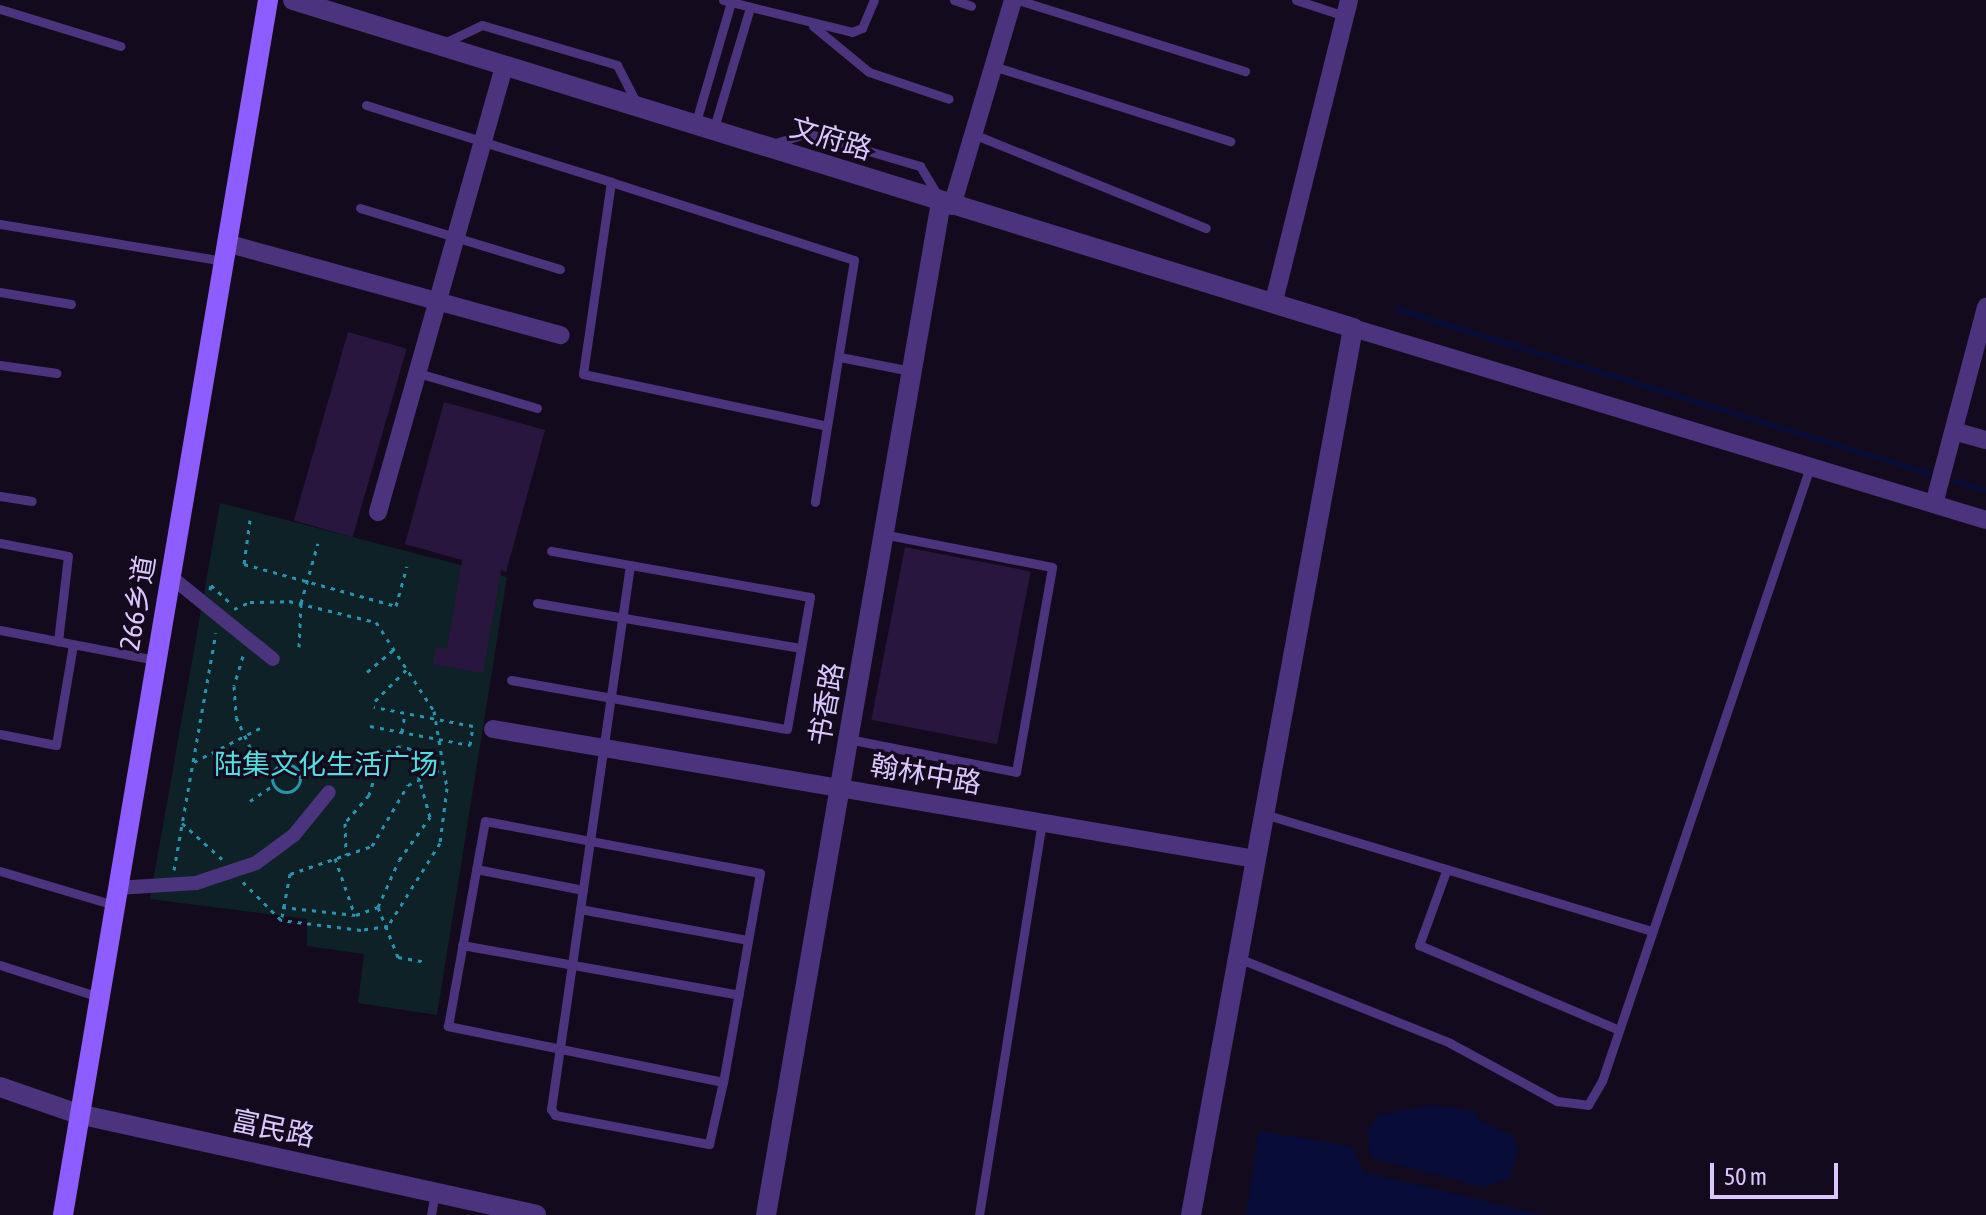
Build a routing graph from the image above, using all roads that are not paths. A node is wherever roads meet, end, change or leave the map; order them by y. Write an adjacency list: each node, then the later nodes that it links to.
1 (268, 0): 32 (main road, 266乡道)
2 (293, 0): 14 (street, 文府路)
3 (874, 0): 12 (lane)
4 (954, 0): 8 (lane)
5 (1015, 0): 16 (street); 17 (lane)
6 (1296, 0): 10 (lane)
7 (732, 2): 9 (lane); 21 (lane)
8 (971, 6)
9 (750, 8): 12 (lane); 21 (lane)
10 (1347, 8): 36 (street)
11 (0, 9): 13 (lane)
12 (812, 26): 18 (lane)
13 (120, 46)
14 (439, 46): 15 (street, 文府路); 20 (lane)
15 (504, 66): 20 (street, 文府路); 24 (street)
16 (993, 66): 22 (street); 23 (lane)
17 (1245, 71)
18 (949, 99)
19 (366, 105): 24 (lane)
20 (639, 108): 21 (street, 文府路)
21 (704, 128): 25 (street, 文府路)
22 (973, 134): 27 (street); 30 (lane)
23 (1230, 141)
24 (483, 142): 26 (lane); 31 (street)
25 (766, 147): 27 (street, 文府路); 27 (lane)
26 (611, 182): 41 (lane); 47 (lane)
27 (946, 204): 36 (street, 文府路); 43 (street, 书香路)
28 (360, 208): 31 (lane)
29 (0, 224): 32 (lane)
30 (1206, 228)
31 (456, 237): 33 (lane); 35 (street)
32 (225, 252): 35 (street); 61 (main road, 266乡道)
33 (560, 269)
34 (0, 292): 37 (lane)
35 (438, 301): 40 (street); 45 (street)
36 (1274, 301): 39 (street, 文府路)
37 (71, 304)
38 (1986, 307): 48 (street)
39 (1353, 328): 50 (street); 78 (street)
40 (561, 335)
41 (840, 357): 43 (lane); 47 (lane)
42 (0, 365): 44 (lane)
43 (912, 371): 57 (street, 书香路)
44 (56, 373)
45 (418, 373): 46 (lane); 55 (street)
46 (537, 408)
47 (827, 426): 53 (lane)
48 (1954, 431): 49 (street); 54 (street)
49 (1986, 440)
50 (1810, 467): 54 (street); 88 (lane)
51 (0, 496): 52 (lane)
52 (32, 501)
53 (815, 502)
54 (1934, 504): 56 (street)
55 (378, 512)
56 (1986, 520)
57 (883, 534): 74 (street, 书香路); 74 (lane)
58 (0, 543): 65 (lane)
59 (551, 551): 60 (lane)
60 (630, 565): 63 (lane); 67 (lane)
61 (170, 576): 68 (street); 69 (main road, 266乡道)
62 (537, 603): 63 (lane)
63 (623, 618): 67 (lane); 71 (lane)
64 (0, 630): 65 (lane)
65 (58, 641): 66 (lane)
66 (73, 644): 69 (lane); 73 (lane)
67 (801, 648): 71 (lane)
68 (273, 659)
69 (156, 660): 86 (main road, 266乡道)
70 (511, 680): 71 (lane)
71 (612, 698): 75 (lane)
72 (493, 729): 75 (street, 翰林中路)
73 (0, 734)
74 (848, 739): 76 (street, 书香路)
75 (606, 748): 76 (street, 翰林中路); 80 (lane)
76 (840, 788): 79 (street, 翰林中路); 105 (street, 书香路)
77 (329, 792): 86 (street)
78 (1264, 814): 81 (street); 84 (lane)
79 (1042, 822): 81 (street, 翰林中路); 106 (lane)
80 (591, 841): 82 (lane); 85 (lane); 89 (lane)
81 (1256, 859): 91 (street)
82 (476, 869): 85 (lane); 90 (lane)
83 (0, 871): 86 (lane)
84 (1446, 871): 88 (lane); 96 (lane)
85 (583, 890): 87 (lane)
86 (116, 896): 95 (main road, 266乡道)
87 (580, 909): 89 (lane); 93 (lane)
88 (1652, 931): 96 (lane)
89 (748, 940): 94 (lane)
90 (462, 945): 93 (lane); 97 (lane)
91 (1238, 958): 96 (lane); 107 (street)
92 (0, 965): 95 (lane)
93 (571, 965): 94 (lane); 97 (lane)
94 (739, 995): 98 (lane)
95 (99, 997): 100 (main road, 266乡道)
96 (1619, 1030)
97 (557, 1052): 98 (lane); 98 (lane)
98 (723, 1082)
99 (0, 1087): 100 (street, 富民路)
100 (78, 1114): 101 (street, 富民路); 102 (main road, 266乡道)
101 (435, 1193): 103 (lane); 104 (street, 富民路)
102 (63, 1215)
103 (431, 1215)
104 (536, 1215)
105 (766, 1215)
106 (979, 1215)
107 (1191, 1215)

